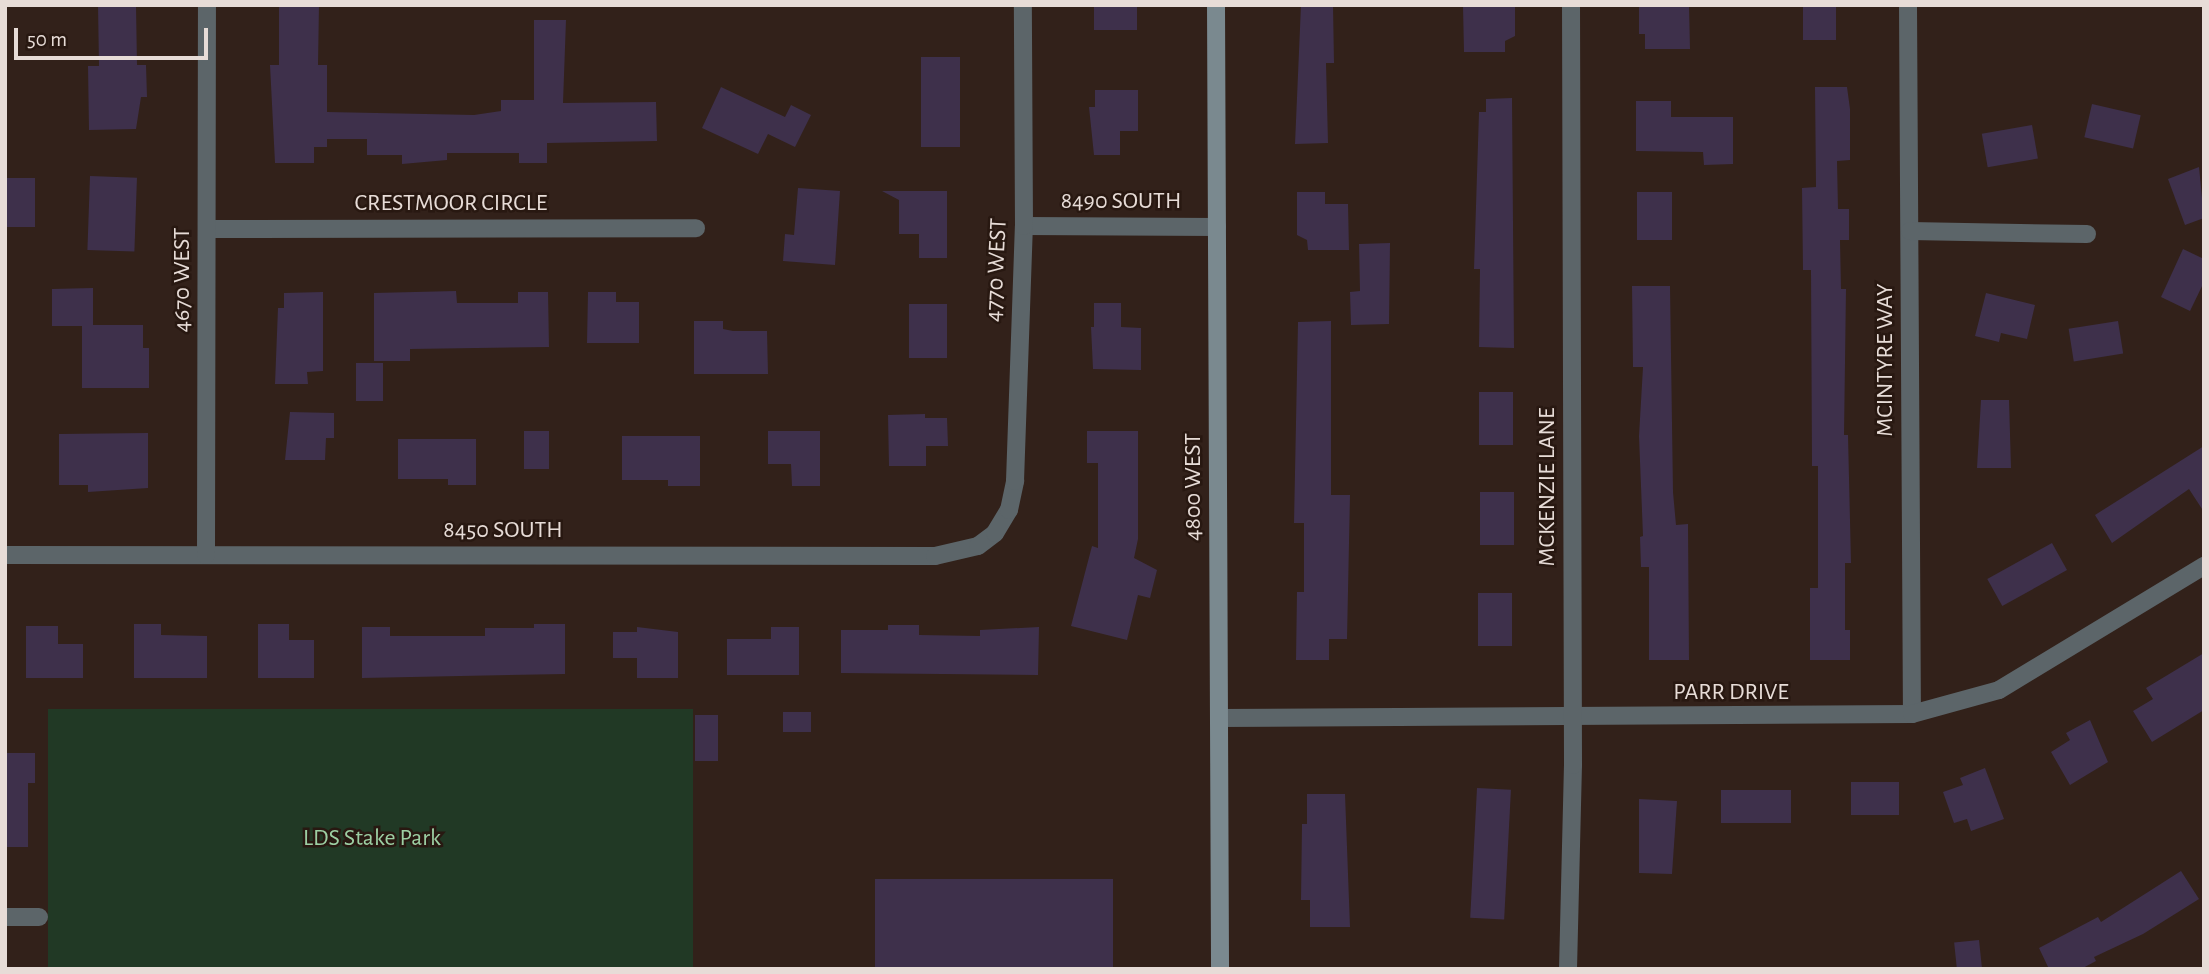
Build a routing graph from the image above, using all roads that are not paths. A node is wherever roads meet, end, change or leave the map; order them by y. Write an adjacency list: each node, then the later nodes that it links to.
1 (207, 5): 9 (street, 4670 WEST)
2 (1023, 5): 6 (street, 4770 WEST)
3 (1216, 5): 7 (street, 4800 WEST)
4 (1571, 5): 17 (street, MCKENZIE LANE)
5 (1908, 5): 10 (street, MCINTYRE WAY)
6 (1024, 226): 7 (street, 8490 SOUTH); 12 (street, 4770 WEST)
7 (1217, 227): 18 (street, 4800 WEST)
8 (696, 228): 9 (street, CRESTMOOR CIRCLE)
9 (207, 229): 14 (street, 4670 WEST)
10 (1910, 231): 11 (street); 16 (street, MCINTYRE WAY)
11 (2087, 234)
12 (995, 533): 14 (street, 8450 SOUTH)
13 (5, 555): 14 (street, 8450 SOUTH)
14 (206, 555)
15 (2204, 566): 16 (street, PARR DRIVE)
16 (1912, 714): 17 (street, PARR DRIVE)
17 (1573, 717): 18 (street, PARR DRIVE); 22 (street, MCKENZIE LANE)
18 (1220, 718): 21 (street, 4800 WEST)
19 (5, 917): 20 (street)
20 (39, 917)
21 (1220, 969)
22 (1568, 969)

